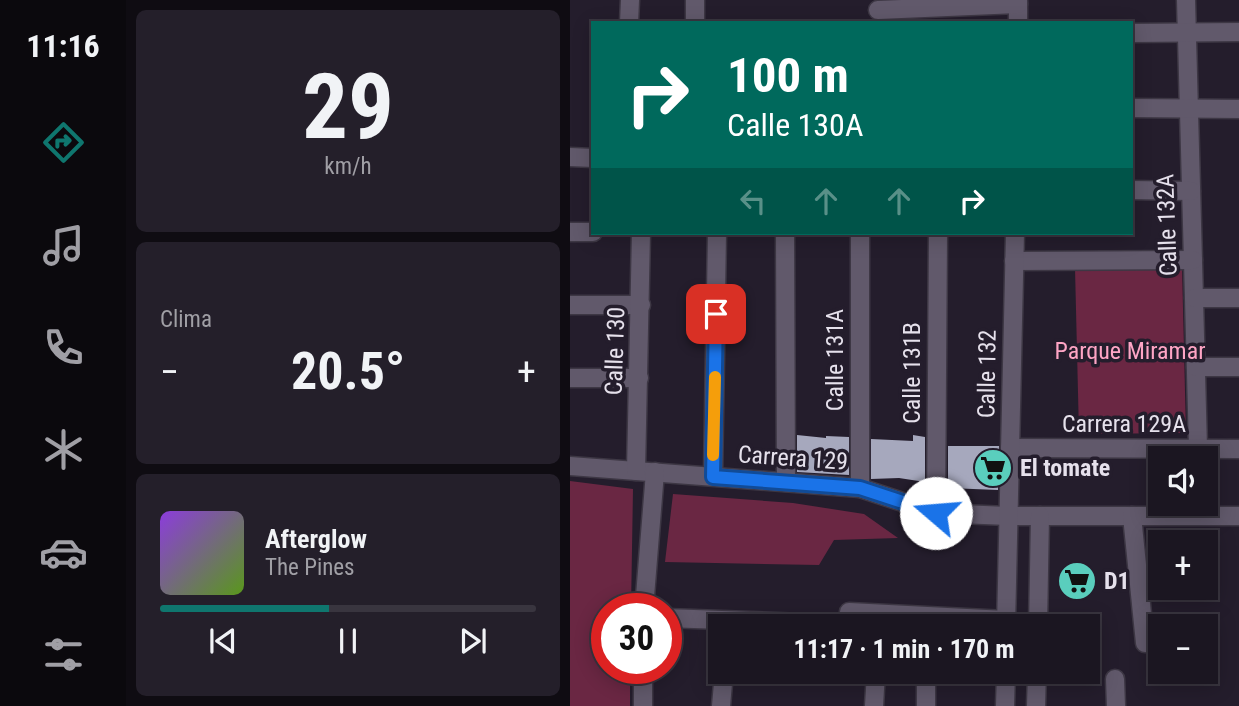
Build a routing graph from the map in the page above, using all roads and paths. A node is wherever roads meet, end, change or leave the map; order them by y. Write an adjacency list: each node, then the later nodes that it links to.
1 (630, 0): 6 (street)
2 (695, 0): 7 (street)
3 (1186, 0): 8 (street, Calle 132A)
4 (1018, 9): 5 (street)
5 (877, 10)
6 (629, 21)
7 (695, 21)
8 (1187, 32): 9 (street); 10 (street); 12 (street, Calle 132A)
9 (1238, 32)
10 (1133, 33)
11 (1133, 108): 12 (street)
12 (1189, 109): 13 (street); 17 (street, Calle 132A)
13 (1238, 109)
14 (570, 157): 15 (street)
15 (591, 158)
16 (1133, 190): 17 (street)
17 (1191, 191): 26 (street, Calle 132A)
18 (570, 232): 19 (street)
19 (591, 232)
20 (641, 235): 31 (street, Calle 130)
21 (717, 235): 44 (street)
22 (785, 235): 45 (street)
23 (860, 235): 46 (street, Calle 131A)
24 (938, 235): 47 (street, Calle 131B)
25 (1015, 235): 27 (street, Calle 132)
26 (1193, 260): 27 (street); 28 (street, Calle 132A)
27 (1014, 261): 37 (street, Calle 132)
28 (1194, 298): 29 (street); 32 (street, Calle 132A)
29 (1238, 298)
30 (570, 304): 31 (street)
31 (641, 305): 35 (street, Calle 130)
32 (1196, 367): 33 (street); 36 (street, Calle 132A)
33 (1238, 368)
34 (570, 378): 35 (street)
35 (639, 378): 42 (street, Calle 130)
36 (1198, 446)
37 (1010, 448): 38 (street, Carrera 129A); 48 (street, Calle 132)
38 (1148, 448)
39 (1218, 448): 40 (street, Carrera 129A)
40 (1238, 449)
41 (570, 466): 42 (street, Carrera 129)
42 (636, 471): 43 (street, Carrera 129)
43 (655, 472): 44 (street, Carrera 129); 52 (street)
44 (713, 477): 45 (street, Carrera 129)
45 (786, 482): 46 (street, Carrera 129)
46 (860, 488): 47 (street, Carrera 129)
47 (936, 513): 48 (street, Carrera 129)
48 (1008, 516): 49 (street, Carrera 129); 55 (street, Calle 132)
49 (1040, 516): 50 (street, Carrera 129); 56 (street)
50 (1132, 516): 51 (street, Carrera 129); 59 (street)
51 (1238, 516)
52 (645, 593)
53 (849, 612): 54 (street)
54 (856, 614)
55 (1006, 614)
56 (1038, 614)
57 (682, 619): 58 (street)
58 (708, 621)
59 (1145, 643)
60 (1115, 679): 73 (street)
61 (643, 684): 67 (street)
62 (723, 684): 68 (street)
63 (875, 684): 69 (street)
64 (926, 684): 70 (street)
65 (1006, 684): 71 (street)
66 (1037, 684): 72 (street)
67 (643, 706)
68 (721, 706)
69 (874, 706)
70 (926, 706)
71 (1005, 706)
72 (1036, 706)
73 (1116, 706)

